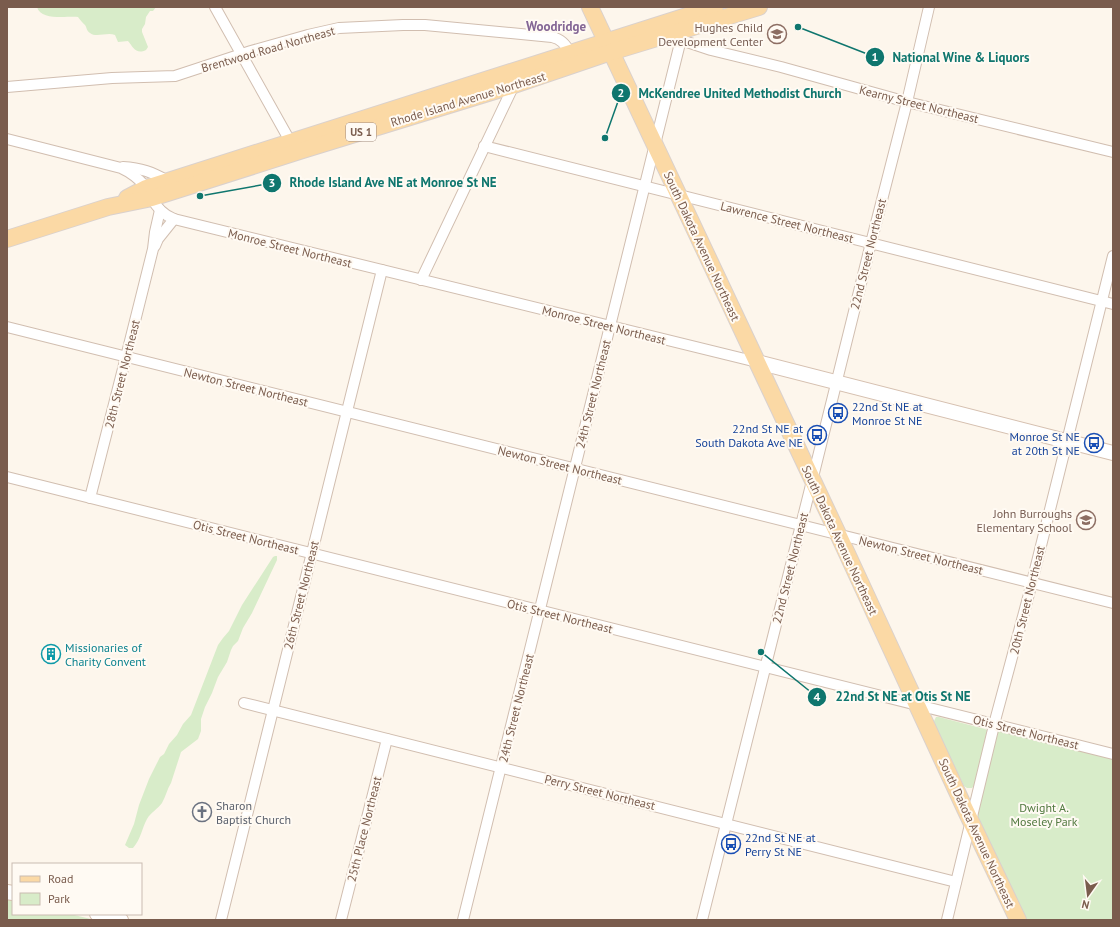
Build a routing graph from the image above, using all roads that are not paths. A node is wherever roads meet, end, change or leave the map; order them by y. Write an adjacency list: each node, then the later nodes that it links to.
1 (215, 7): 9 (street)
2 (590, 7): 7 (main road, South Dakota Avenue Northeast)
3 (715, 7): 6 (main road, Rhode Island Avenue Northeast / US 1)
4 (759, 7): 6 (main road, Rhode Island Avenue Northeast / US 1)
5 (929, 7): 12 (street, 22nd Street Northeast)
6 (685, 23): 7 (main road, Rhode Island Avenue Northeast / US 1); 12 (street, Kearny Street Northeast); 14 (street, 24th Street Northeast)
7 (609, 47): 8 (main road, Rhode Island Avenue Northeast / US 1); 10 (main road, Rhode Island Avenue Northeast / US 1); 14 (main road, South Dakota Avenue Northeast)
8 (570, 53): 9 (street, Brentwood Road Northeast); 16 (main road, Rhode Island Avenue Northeast / US 1)
9 (241, 55): 11 (street, Brentwood Road Northeast); 16 (street)
10 (514, 85): 15 (street); 16 (main road, Rhode Island Avenue Northeast / US 1)
11 (7, 87)
12 (907, 102): 17 (street, Kearny Street Northeast); 25 (street, 22nd Street Northeast)
13 (7, 139): 18 (street, Monroe Street Northeast)
14 (655, 145): 20 (street, 24th Street Northeast); 21 (main road, South Dakota Avenue Northeast)
15 (484, 146): 20 (street, Lawrence Street Northeast); 29 (street)
16 (292, 147): 19 (main road, Rhode Island Avenue Northeast / US 1); 22 (main road, Rhode Island Avenue Northeast / US 1)
17 (1113, 152)
18 (116, 166): 19 (street, Monroe Street Northeast); 22 (street, Monroe Street Northeast)
19 (168, 181): 22 (main road, Rhode Island Avenue Northeast / US 1)
20 (644, 187): 21 (street, Lawrence Street Northeast); 32 (street, 24th Street Northeast)
21 (678, 195): 25 (street, Lawrence Street Northeast); 35 (main road, South Dakota Avenue Northeast)
22 (153, 199): 23 (street, Monroe Street Northeast); 24 (main road, Rhode Island Avenue Northeast / US 1); 26 (street, 28th Street Northeast)
23 (174, 219): 26 (street, 28th Street Northeast); 28 (street, Monroe Street Northeast)
24 (7, 239)
25 (871, 243): 30 (street, Lawrence Street Northeast); 36 (street, 22nd Street Northeast)
26 (153, 249): 34 (street, 28th Street Northeast)
27 (1113, 256): 30 (street, 20th Street Northeast)
28 (382, 270): 29 (street, Monroe Street Northeast); 37 (street, 26th Street Northeast)
29 (421, 280): 32 (street, Monroe Street Northeast)
30 (1102, 300): 31 (street, Lawrence Street Northeast); 38 (street, 20th Street Northeast)
31 (1113, 304)
32 (610, 326): 35 (street, Monroe Street Northeast); 40 (street, 24th Street Northeast)
33 (7, 327): 34 (street, Newton Street Northeast)
34 (126, 357): 37 (street, Newton Street Northeast); 43 (street, 28th Street Northeast)
35 (756, 362): 36 (street, Monroe Street Northeast); 42 (main road, South Dakota Avenue Northeast)
36 (836, 382): 38 (street, Monroe Street Northeast); 42 (street, 22nd Street Northeast)
37 (347, 412): 40 (street, Newton Street Northeast); 46 (street, 26th Street Northeast)
38 (1067, 442): 39 (street, Monroe Street Northeast); 47 (street, 20th Street Northeast)
39 (1113, 453)
40 (575, 469): 44 (street, Newton Street Northeast); 49 (street, 24th Street Northeast)
41 (7, 477): 43 (street, Otis Street Northeast)
42 (812, 481): 44 (street, 22nd Street Northeast); 45 (main road, South Dakota Avenue Northeast)
43 (90, 498): 46 (street, Otis Street Northeast)
44 (801, 525): 45 (street, Newton Street Northeast); 50 (street, 22nd Street Northeast)
45 (838, 534): 47 (street, Newton Street Northeast); 52 (main road, South Dakota Avenue Northeast)
46 (312, 553): 49 (street, Otis Street Northeast); 53 (street, 26th Street Northeast)
47 (1032, 583): 48 (street, Newton Street Northeast); 54 (street, 20th Street Northeast)
48 (1113, 603)
49 (540, 611): 50 (street, Otis Street Northeast); 57 (street, 24th Street Northeast)
50 (765, 667): 52 (street, Otis Street Northeast); 59 (street, 22nd Street Northeast)
51 (244, 703): 53 (street, Perry Street Northeast)
52 (917, 705): 54 (street, Otis Street Northeast); 58 (main road, South Dakota Avenue Northeast)
53 (273, 710): 55 (street, Perry Street Northeast); 63 (street, 26th Street Northeast)
54 (995, 724): 56 (street, Otis Street Northeast); 58 (street, 20th Street Northeast)
55 (387, 739): 57 (street, Perry Street Northeast); 64 (street, 25th Place Northeast)
56 (1113, 754)
57 (501, 767): 59 (street, Perry Street Northeast); 65 (street, 24th Street Northeast)
58 (971, 821): 60 (street, 20th Street Northeast); 68 (main road, South Dakota Avenue Northeast)
59 (726, 824): 60 (street, Perry Street Northeast); 66 (street, 22nd Street Northeast)
60 (956, 882): 67 (street, 20th Street Northeast)
61 (101, 915): 62 (street)
62 (121, 920)
63 (221, 920)
64 (341, 920)
65 (463, 920)
66 (702, 920)
67 (947, 920)
68 (1018, 920)

